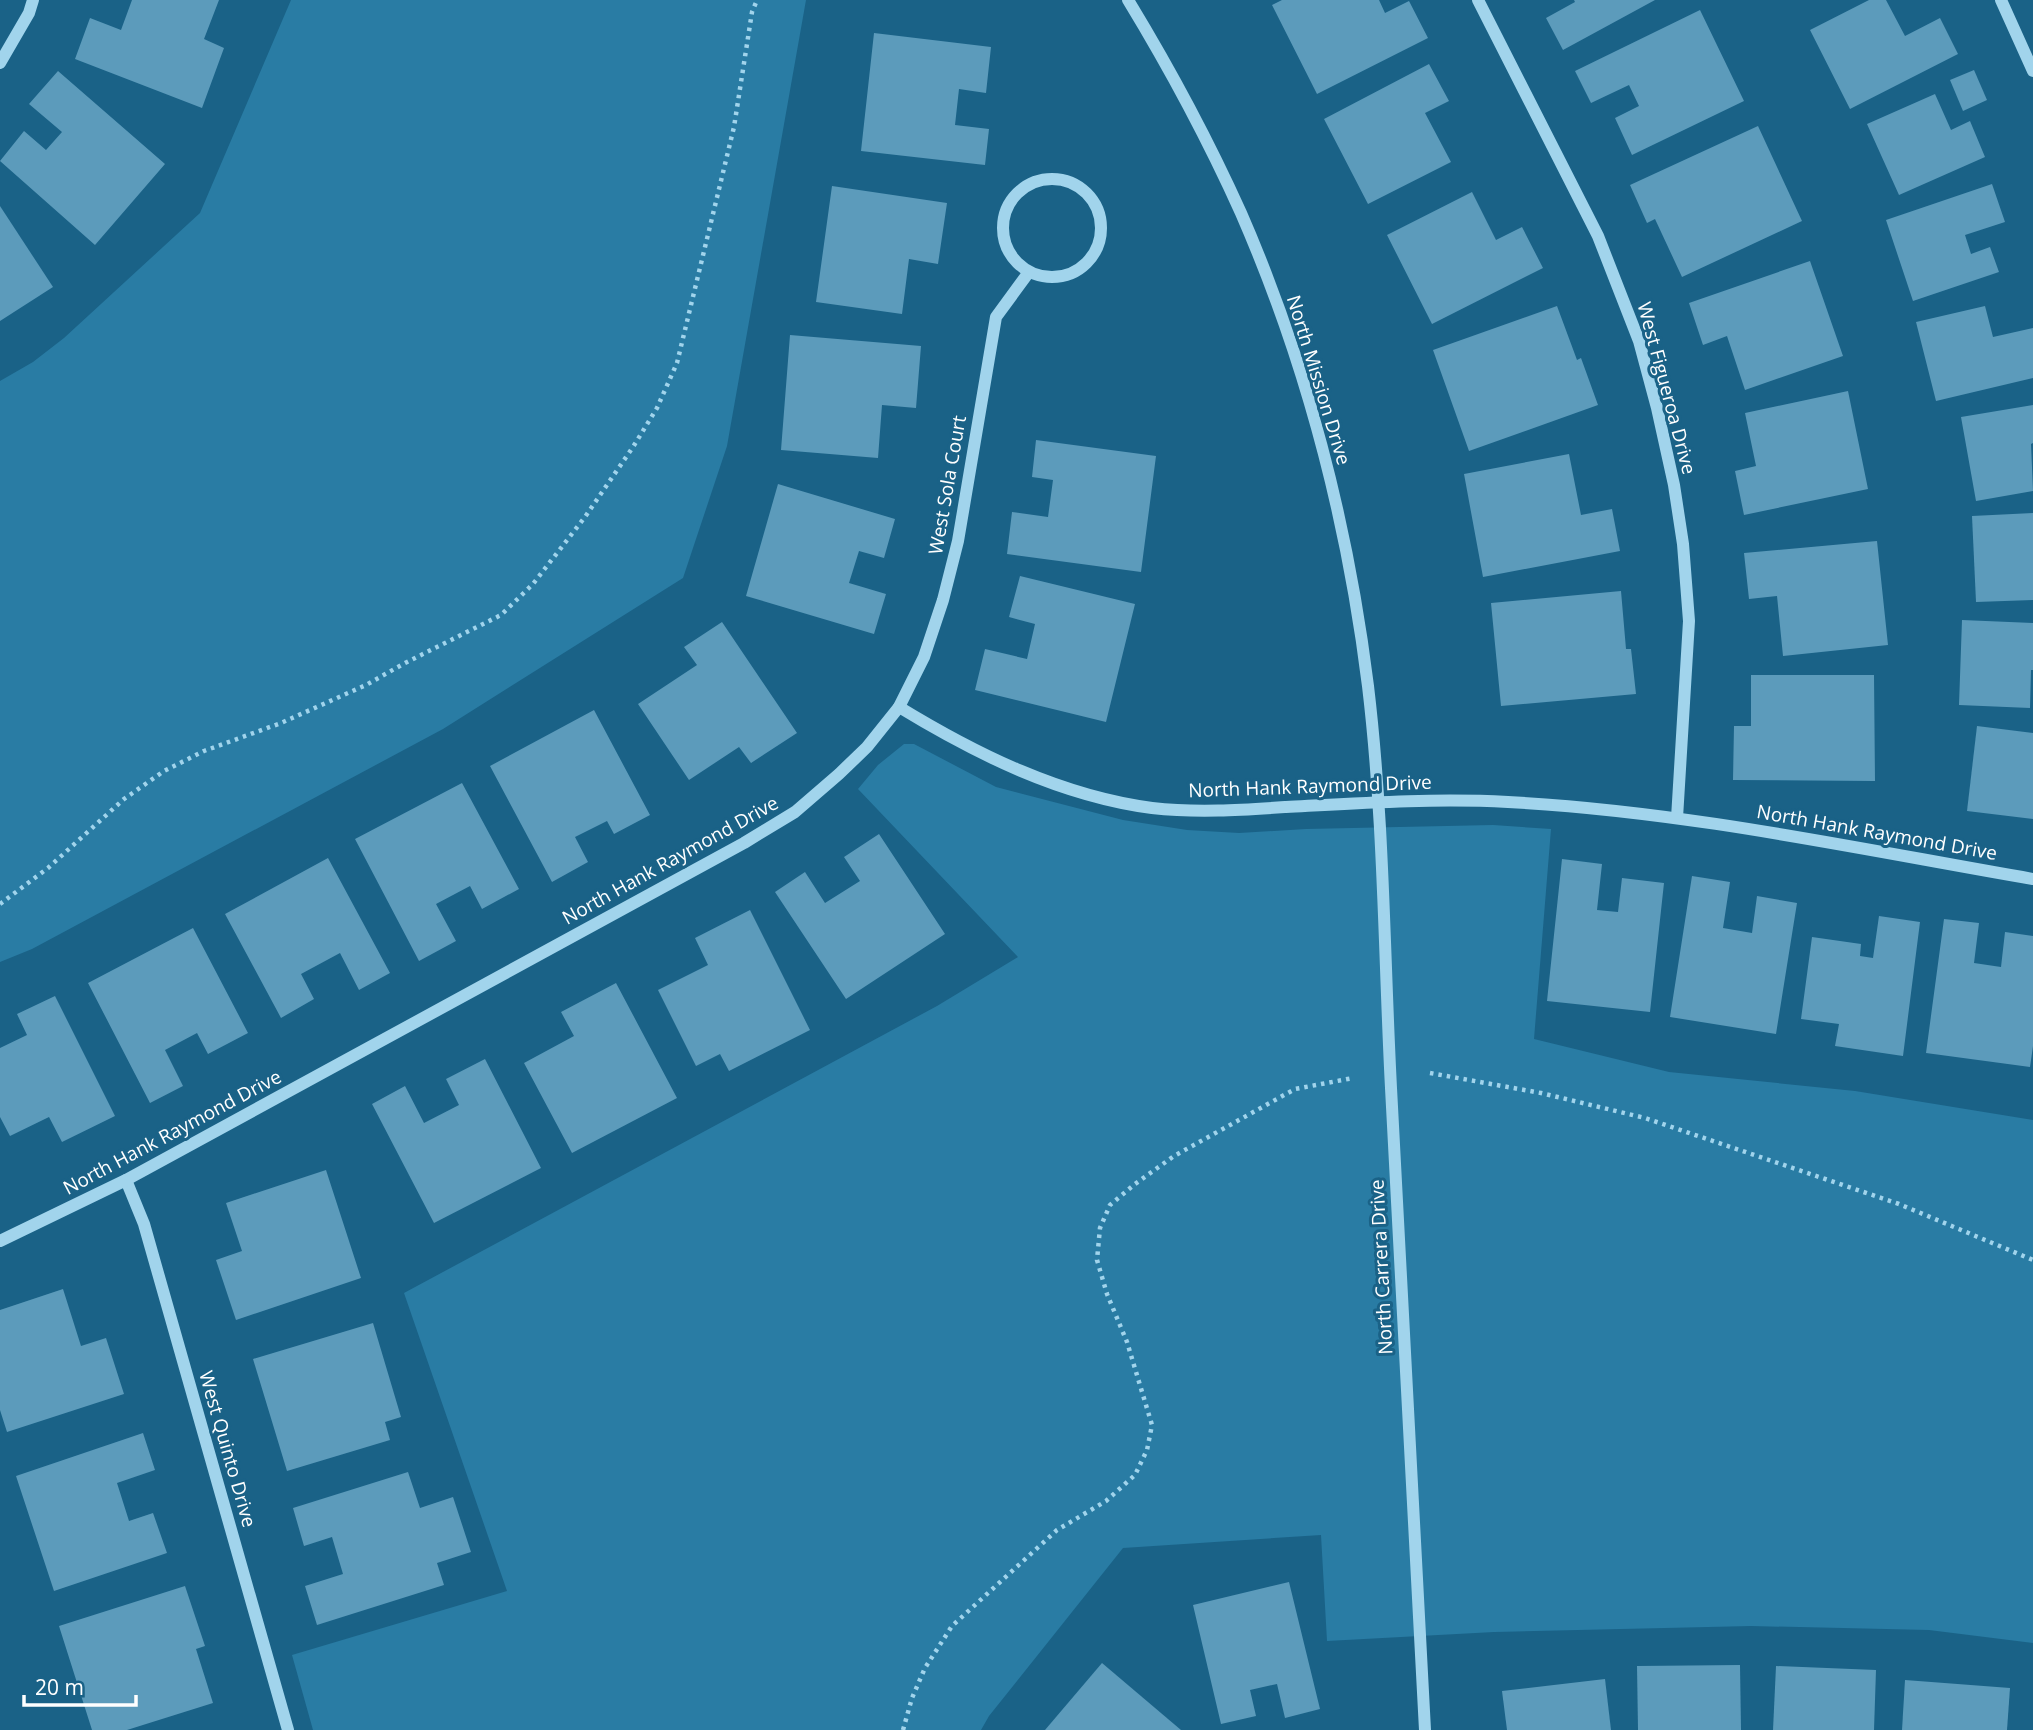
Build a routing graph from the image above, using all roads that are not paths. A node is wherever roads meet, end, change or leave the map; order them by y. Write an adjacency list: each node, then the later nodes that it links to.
1 (33, 0): 5 (street)
2 (1128, 0): 9 (street, North Mission Drive)
3 (1478, 0): 10 (street, West Figueroa Drive)
4 (2001, 0): 6 (street)
5 (0, 63)
6 (2033, 71)
7 (1029, 272): 7 (street); 8 (street, West Sola Court)
8 (899, 707): 9 (street, North Hank Raymond Drive); 12 (street, North Hank Raymond Drive)
9 (1379, 801): 10 (street, North Hank Raymond Drive); 15 (street, North Carrera Drive)
10 (1677, 818): 11 (street, North Hank Raymond Drive)
11 (2033, 879)
12 (125, 1180): 13 (street, North Hank Raymond Drive); 14 (street, West Quinto Drive)
13 (0, 1241)
14 (288, 1730)
15 (1425, 1730)

